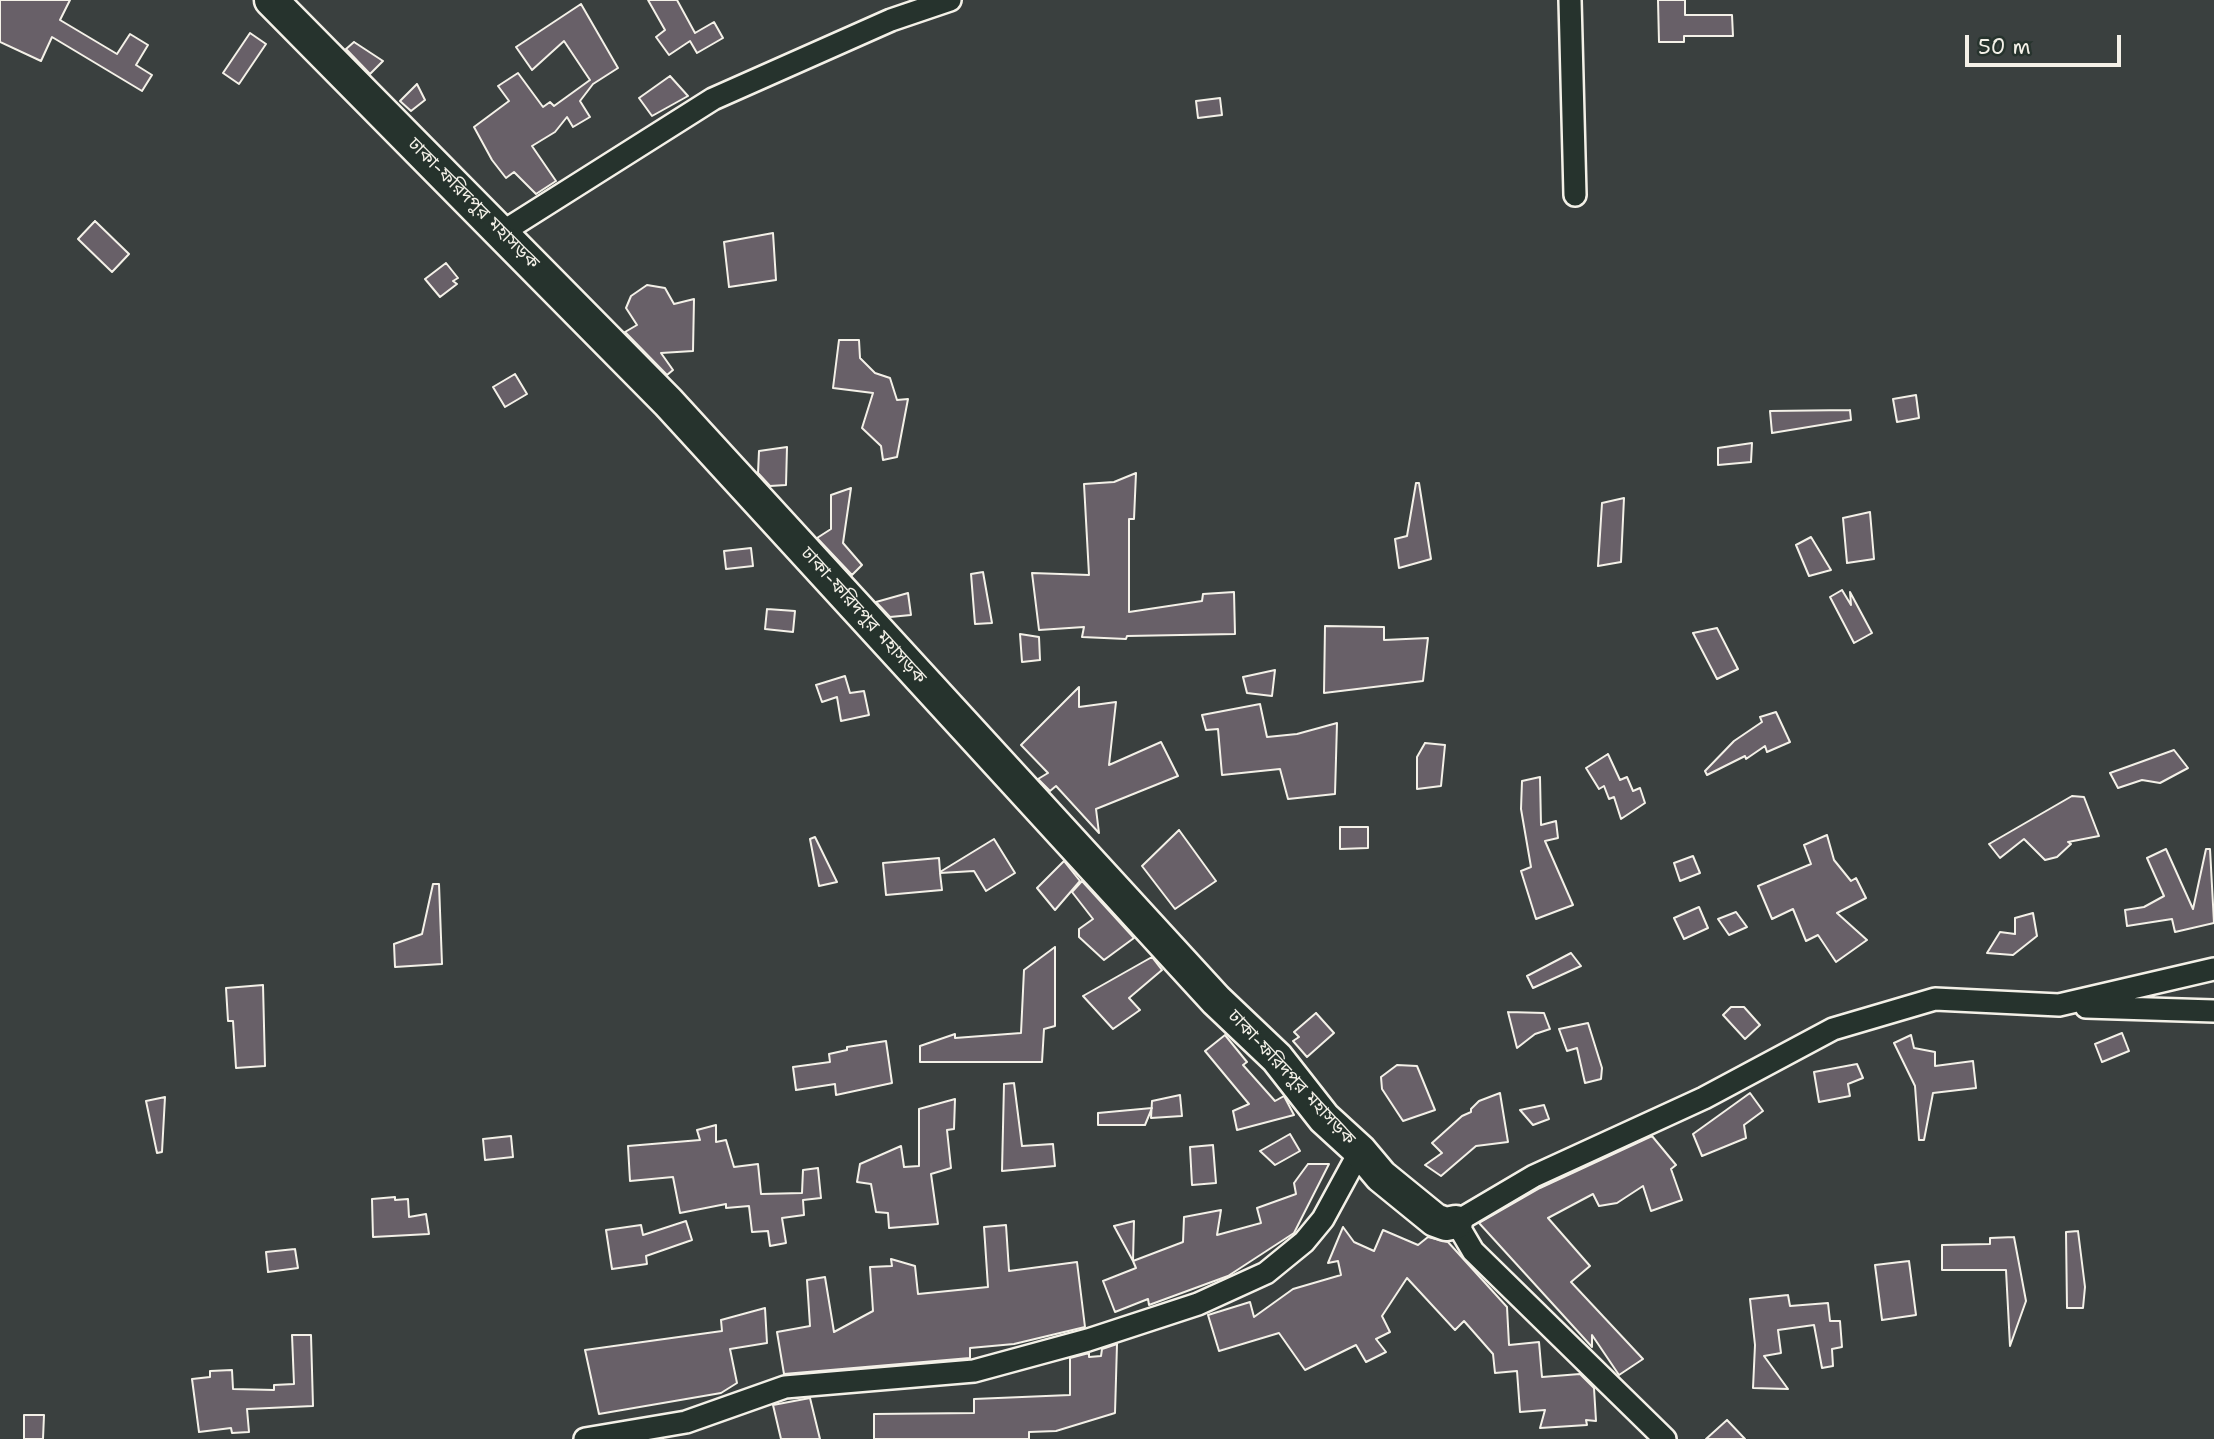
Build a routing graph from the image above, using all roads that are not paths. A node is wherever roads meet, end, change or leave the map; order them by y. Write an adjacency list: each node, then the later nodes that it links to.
1 (271, 0): 5 (highway, ঢাকা-ফরিদপুর মহাসড়ক)
2 (950, 0): 5 (street)
3 (1570, 0): 4 (street)
4 (1575, 195)
5 (501, 233): 9 (highway, ঢাকা-ফরিদপুর মহাসড়ক)
6 (2214, 969): 7 (street)
7 (2059, 1006): 8 (street); 10 (street)
8 (2214, 1011)
9 (1360, 1151): 10 (highway, ঢাকা-ফরিদপুর মহাসড়ক); 11 (street)
10 (1456, 1222): 12 (street)
11 (584, 1439)
12 (1665, 1439)

